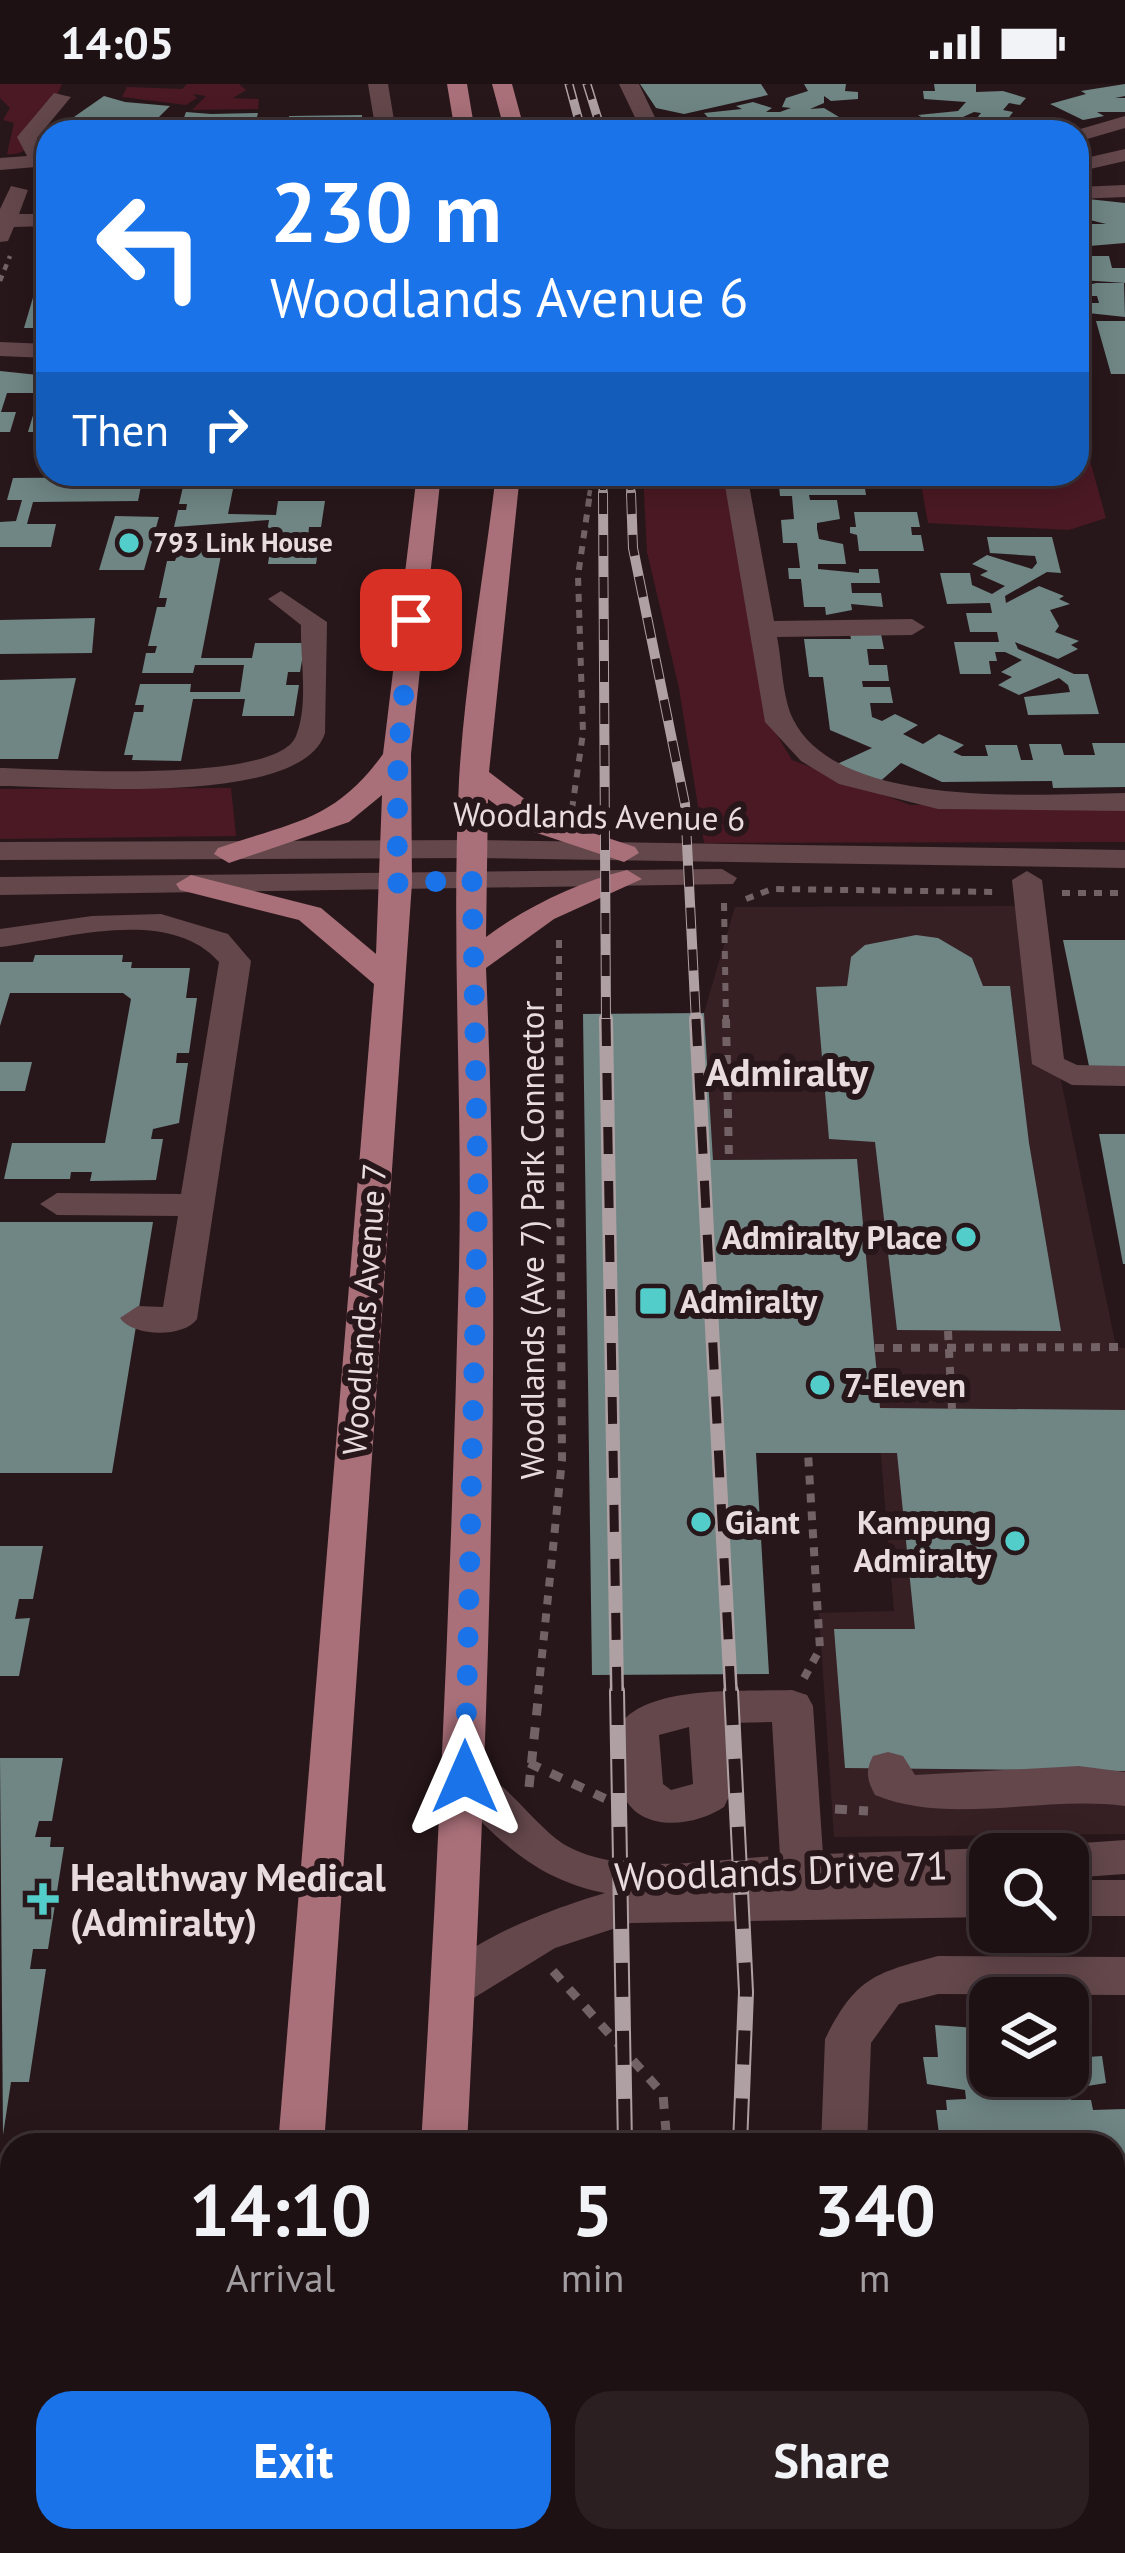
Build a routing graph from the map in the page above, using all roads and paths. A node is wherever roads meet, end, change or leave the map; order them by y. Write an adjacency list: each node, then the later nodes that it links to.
1 (378, 84): 7 (street)
2 (457, 84): 8 (main road)
3 (502, 84): 9 (main road)
4 (629, 84): 10 (street)
5 (62, 98): 6 (street)
6 (42, 120)
7 (384, 120)
8 (463, 120)
9 (512, 120)
10 (646, 120)
11 (1125, 122): 13 (street)
12 (36, 127): 14 (street)
13 (1089, 132)
14 (36, 152)
15 (1125, 155): 17 (street)
16 (36, 161): 18 (street)
17 (1089, 163)
18 (0, 164)
19 (9, 190): 23 (street)
20 (1125, 191): 21 (street)
21 (1089, 192)
22 (36, 222): 23 (street)
23 (3, 229)
24 (0, 349): 25 (street)
25 (36, 350)
26 (428, 486): 33 (main road, Woodlands Avenue 7)
27 (507, 486): 34 (main road)
28 (590, 486): 37 (path)
29 (737, 486): 32 (street)
30 (281, 598): 35 (street)
31 (912, 627): 32 (street)
32 (763, 629): 36 (street)
33 (398, 754): 38 (main road, Woodlands Avenue 7); 40 (main road)
34 (474, 775): 42 (main road); 43 (main road)
35 (0, 777)
36 (1125, 802)
37 (572, 811)
38 (396, 850): 40 (street, Woodlands Avenue 6); 42 (street, Woodlands Avenue 6); 45 (main road, Woodlands Avenue 7)
39 (0, 851): 40 (street, Woodlands Avenue 6)
40 (230, 854)
41 (1125, 859): 43 (street, Woodlands Avenue 6)
42 (474, 865): 43 (street, Woodlands Avenue 6); 45 (street, Woodlands Avenue 6); 54 (main road)
43 (626, 866): 49 (street, Woodlands Avenue 6); 54 (main road)
44 (1125, 881): 48 (street, Woodlands Avenue 6)
45 (397, 883): 46 (street, Woodlands Avenue 6); 55 (main road, Woodlands Avenue 7)
46 (191, 884): 47 (street, Woodlands Avenue 6); 55 (main road)
47 (0, 886)
48 (1027, 886): 49 (street, Woodlands Avenue 6); 49 (path); 50 (path); 56 (street)
49 (724, 893): 51 (path); 57 (path)
50 (1125, 893)
51 (705, 907)
52 (559, 932): 68 (path, Woodlands (Ave 7) Park Connector)
53 (0, 938): 59 (street)
54 (470, 964): 70 (main road)
55 (388, 981): 82 (main road, Woodlands Avenue 7)
56 (1125, 1076)
57 (729, 1160)
58 (57, 1204): 59 (street)
59 (194, 1204): 60 (street)
60 (140, 1307)
61 (948, 1331): 64 (path, bridge)
62 (1125, 1347): 63 (path)
63 (874, 1348)
64 (952, 1409)
65 (808, 1453): 66 (path)
66 (792, 1706): 67 (street); 75 (street)
67 (708, 1711)
68 (528, 1762)
69 (888, 1768): 71 (street)
70 (465, 1777): 75 (street, Woodlands Drive 71); 81 (main road)
71 (1125, 1789)
72 (1125, 1857): 73 (street)
73 (1089, 1860)
74 (969, 1866): 75 (street, Woodlands Drive 71)
75 (802, 1874)
76 (1089, 1898): 77 (street)
77 (1125, 1898)
78 (969, 1899): 81 (street, Woodlands Drive 71)
79 (555, 1976): 84 (path)
80 (1125, 1976): 85 (street)
81 (456, 1986): 83 (main road)
82 (302, 2133)
83 (445, 2133)
84 (666, 2133)
85 (844, 2133)

